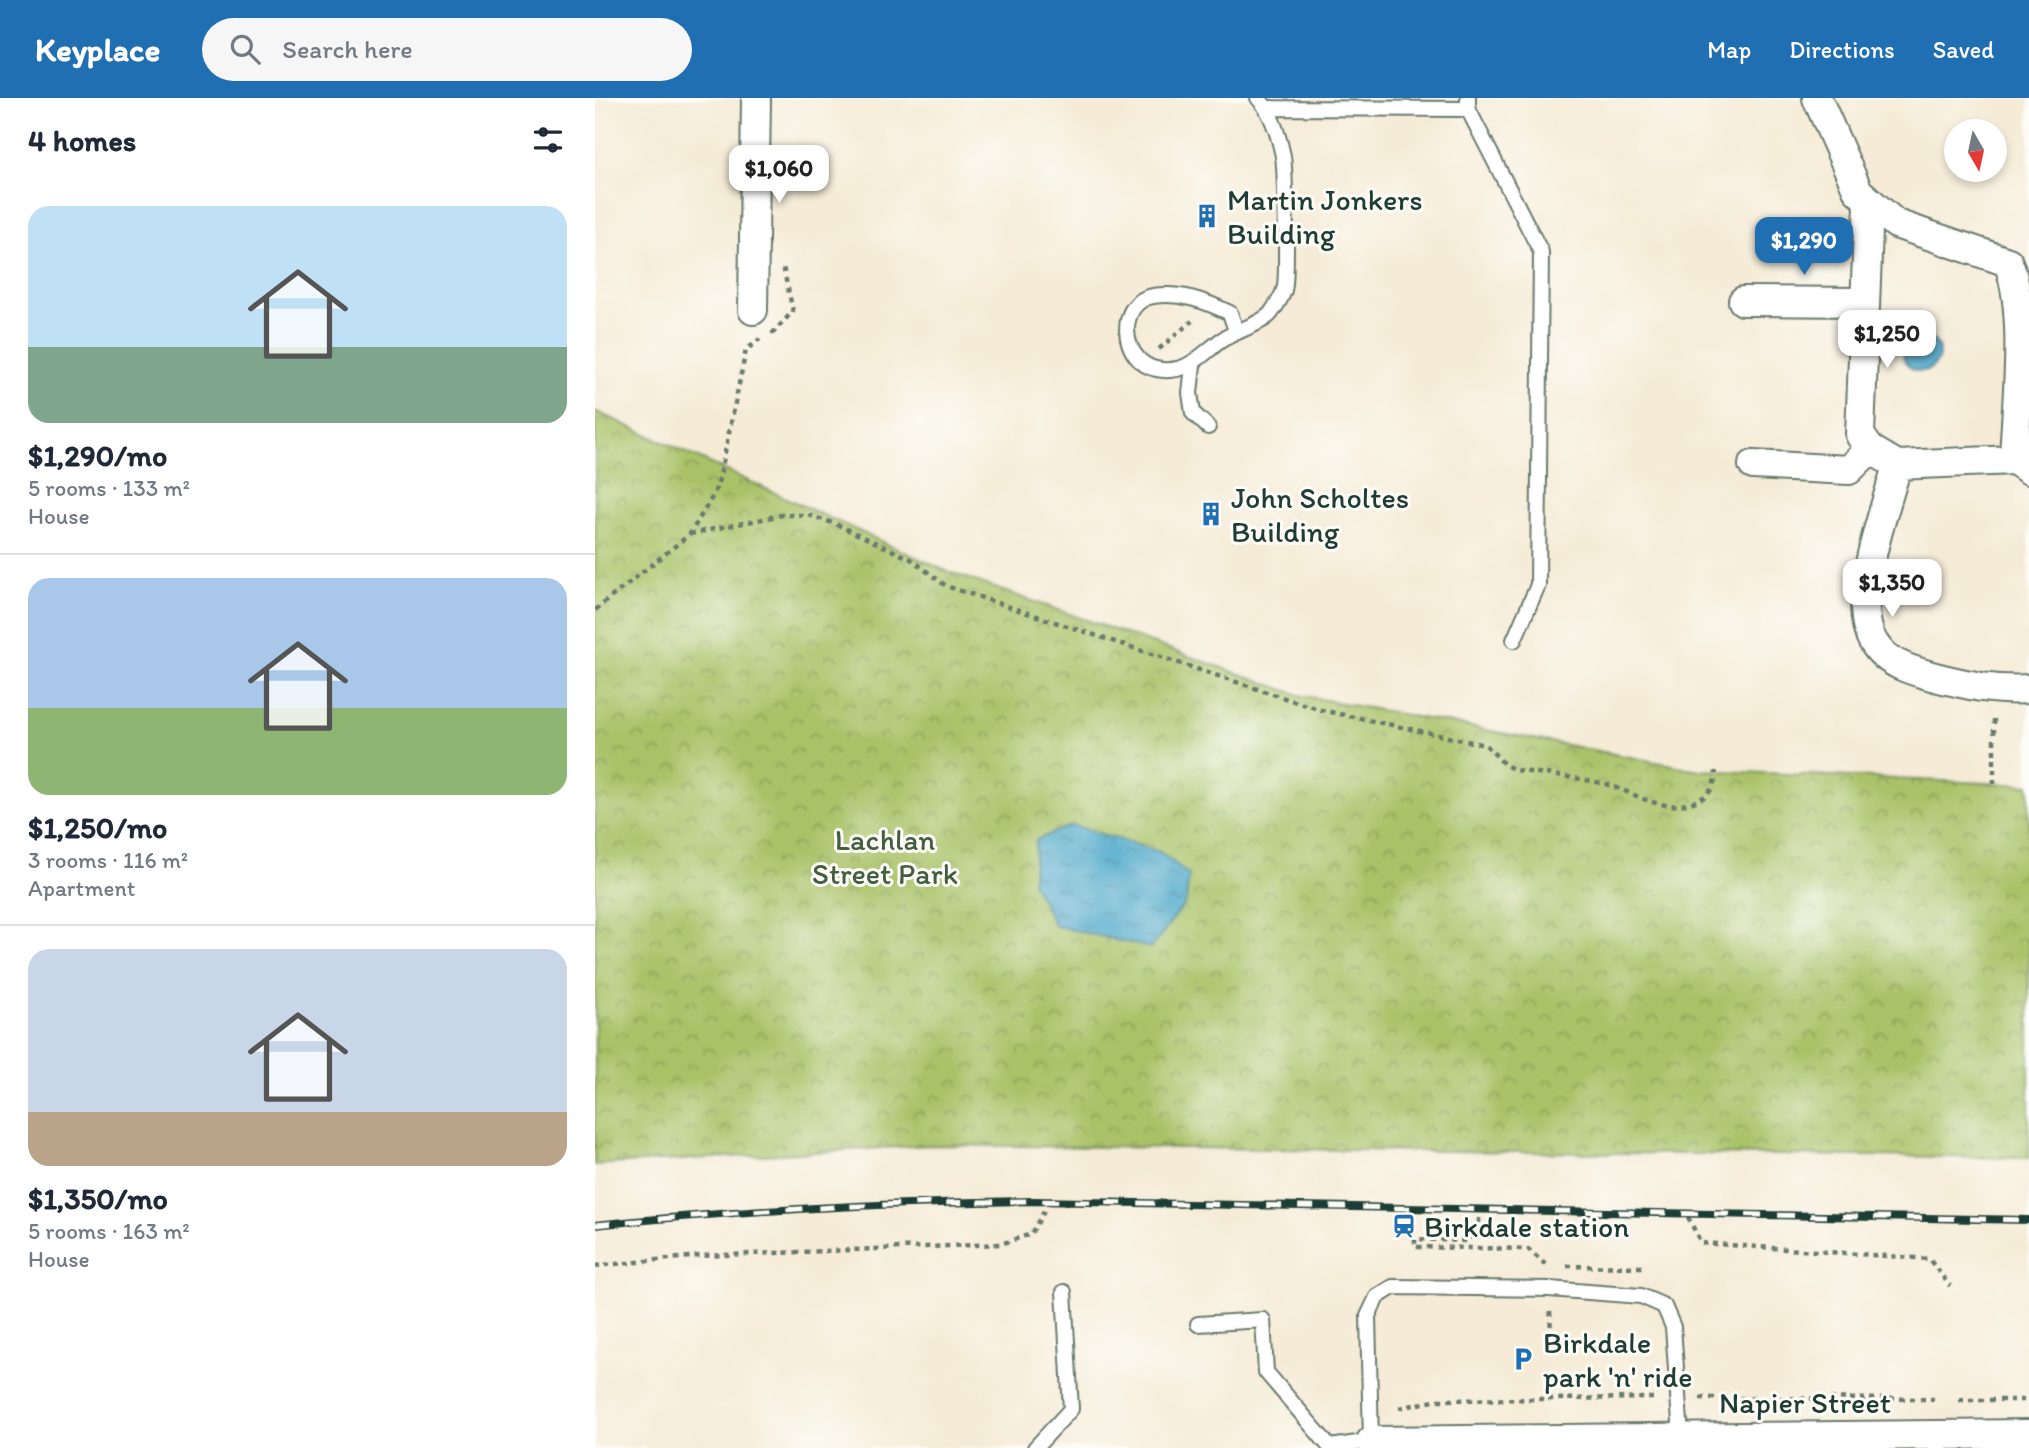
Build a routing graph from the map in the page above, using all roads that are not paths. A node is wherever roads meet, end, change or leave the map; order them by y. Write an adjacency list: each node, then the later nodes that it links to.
1 (756, 98): 9 (street)
2 (1817, 98): 5 (street)
3 (1263, 103): 4 (lane); 10 (lane)
4 (1468, 103): 18 (lane)
5 (1869, 203): 6 (street); 8 (street)
6 (2018, 263): 11 (street)
7 (1743, 301): 8 (street)
8 (1864, 302): 14 (street)
9 (753, 310)
10 (1235, 331): 12 (lane); 12 (lane)
11 (2024, 358): 17 (street)
12 (1193, 365): 13 (lane)
13 (1208, 427)
14 (1870, 449): 15 (street); 16 (street)
15 (1753, 465)
16 (1897, 465): 17 (street); 19 (street)
17 (2022, 465)
18 (1514, 640)
19 (2029, 689)
20 (1064, 1292): 26 (lane)
21 (1198, 1324): 27 (lane)
22 (2029, 1434): 23 (street, Napier Street)
23 (1681, 1436): 24 (lane); 25 (street, Napier Street)
24 (1371, 1441): 25 (street, Napier Street); 27 (lane)
25 (1647, 1443)
26 (1035, 1448)
27 (1329, 1448)

